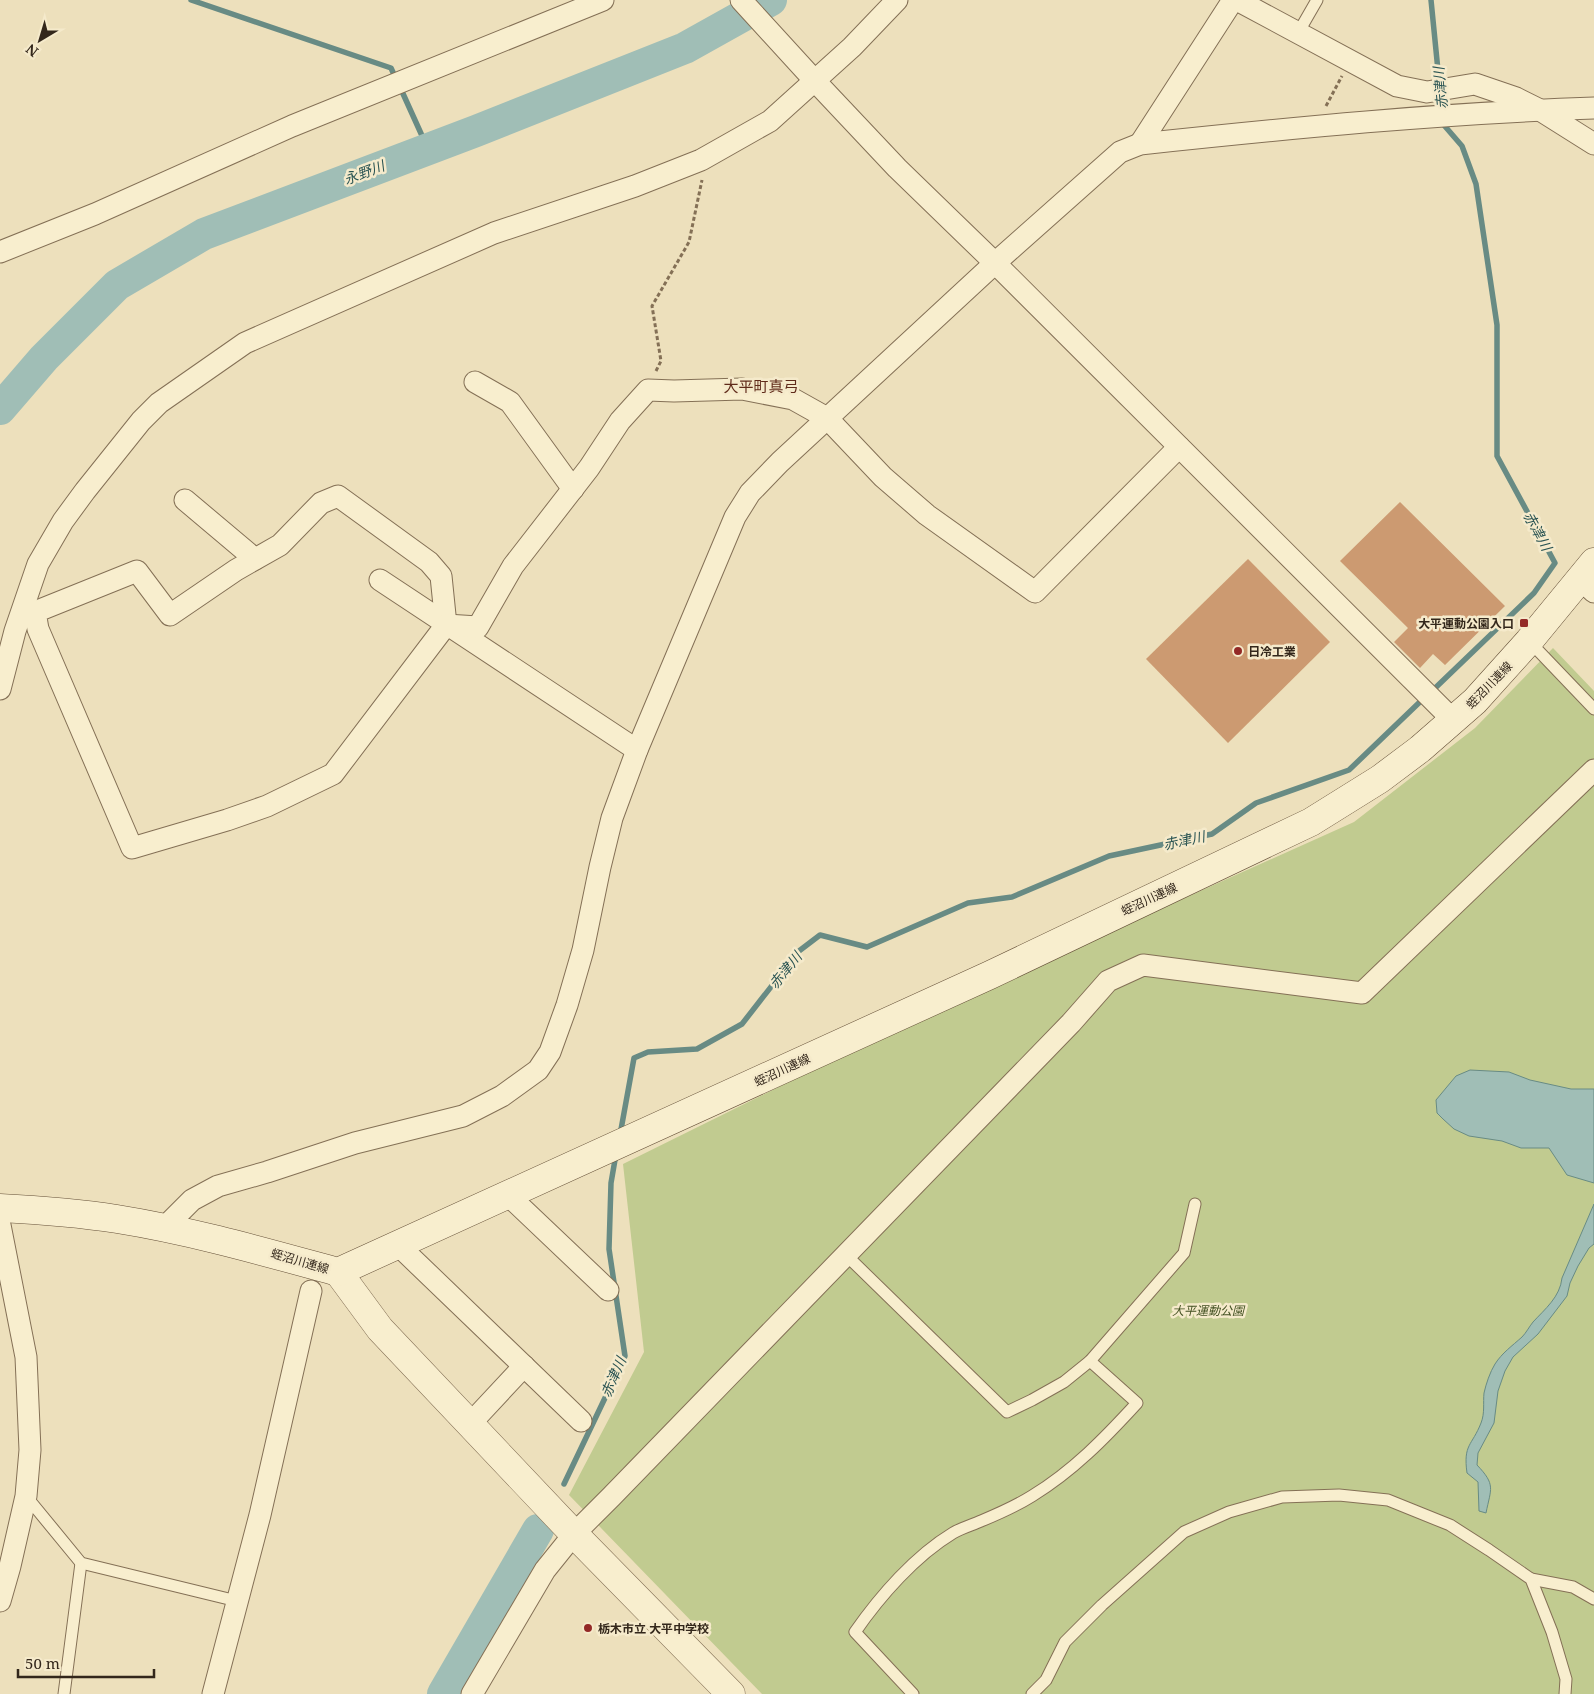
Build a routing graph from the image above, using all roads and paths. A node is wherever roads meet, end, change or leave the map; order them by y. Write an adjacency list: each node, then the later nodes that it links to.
1 (603, 0): 15 (street)
2 (741, 0): 8 (street)
3 (897, 0): 8 (street)
4 (1235, 0): 6 (street); 12 (street)
5 (1317, 0): 6 (lane)
6 (1298, 33): 7 (street)
7 (1351, 61): 10 (street); 11 (path)
8 (814, 82): 14 (street); 16 (street)
9 (1594, 108): 10 (street)
10 (1540, 110): 11 (street); 13 (street)
11 (1314, 126): 12 (street)
12 (1140, 144): 16 (street)
13 (1594, 144)
14 (707, 157): 18 (path); 28 (street)
15 (0, 252)
16 (995, 263): 19 (street); 20 (street)
17 (475, 382): 21 (street)
18 (648, 390): 19 (street); 21 (street)
19 (827, 418): 20 (street); 31 (street)
20 (1179, 447): 30 (street)
21 (573, 489): 26 (street)
22 (185, 500): 23 (street)
23 (255, 559): 26 (street); 26 (street)
24 (1589, 578): 27 (main road, 蛭沼川連線)
25 (380, 580): 26 (street)
26 (446, 625): 31 (street)
27 (1529, 642): 29 (lane); 30 (main road, 蛭沼川連線)
28 (0, 689)
29 (1594, 709)
30 (1454, 720): 33 (main road, 蛭沼川連線)
31 (637, 750): 37 (street)
32 (1594, 770): 39 (street)
33 (508, 1195): 38 (main road, 蛭沼川連線); 42 (street)
34 (1195, 1204): 43 (lane)
35 (0, 1208): 37 (main road, 蛭沼川連線)
36 (0, 1225): 47 (street)
37 (165, 1228): 40 (main road, 蛭沼川連線)
38 (398, 1245): 40 (main road, 蛭沼川連線); 44 (street)
39 (846, 1254): 43 (lane); 48 (street)
40 (338, 1272): 46 (main road)
41 (311, 1290): 52 (street)
42 (608, 1290)
43 (1090, 1361): 59 (lane)
44 (524, 1366): 45 (street); 46 (street)
45 (581, 1421)
46 (470, 1424): 48 (main road)
47 (26, 1496): 49 (lane); 53 (street)
48 (574, 1534): 57 (street); 58 (main road)
49 (80, 1563): 52 (lane); 55 (lane)
50 (1531, 1579): 51 (lane); 54 (lane); 62 (lane)
51 (1594, 1599)
52 (237, 1600): 56 (street)
53 (0, 1601)
54 (1046, 1680): 60 (lane); 61 (lane)
55 (64, 1694)
56 (213, 1694)
57 (472, 1694)
58 (731, 1694)
59 (913, 1694)
60 (1032, 1694)
61 (1047, 1694)
62 (1565, 1694)

